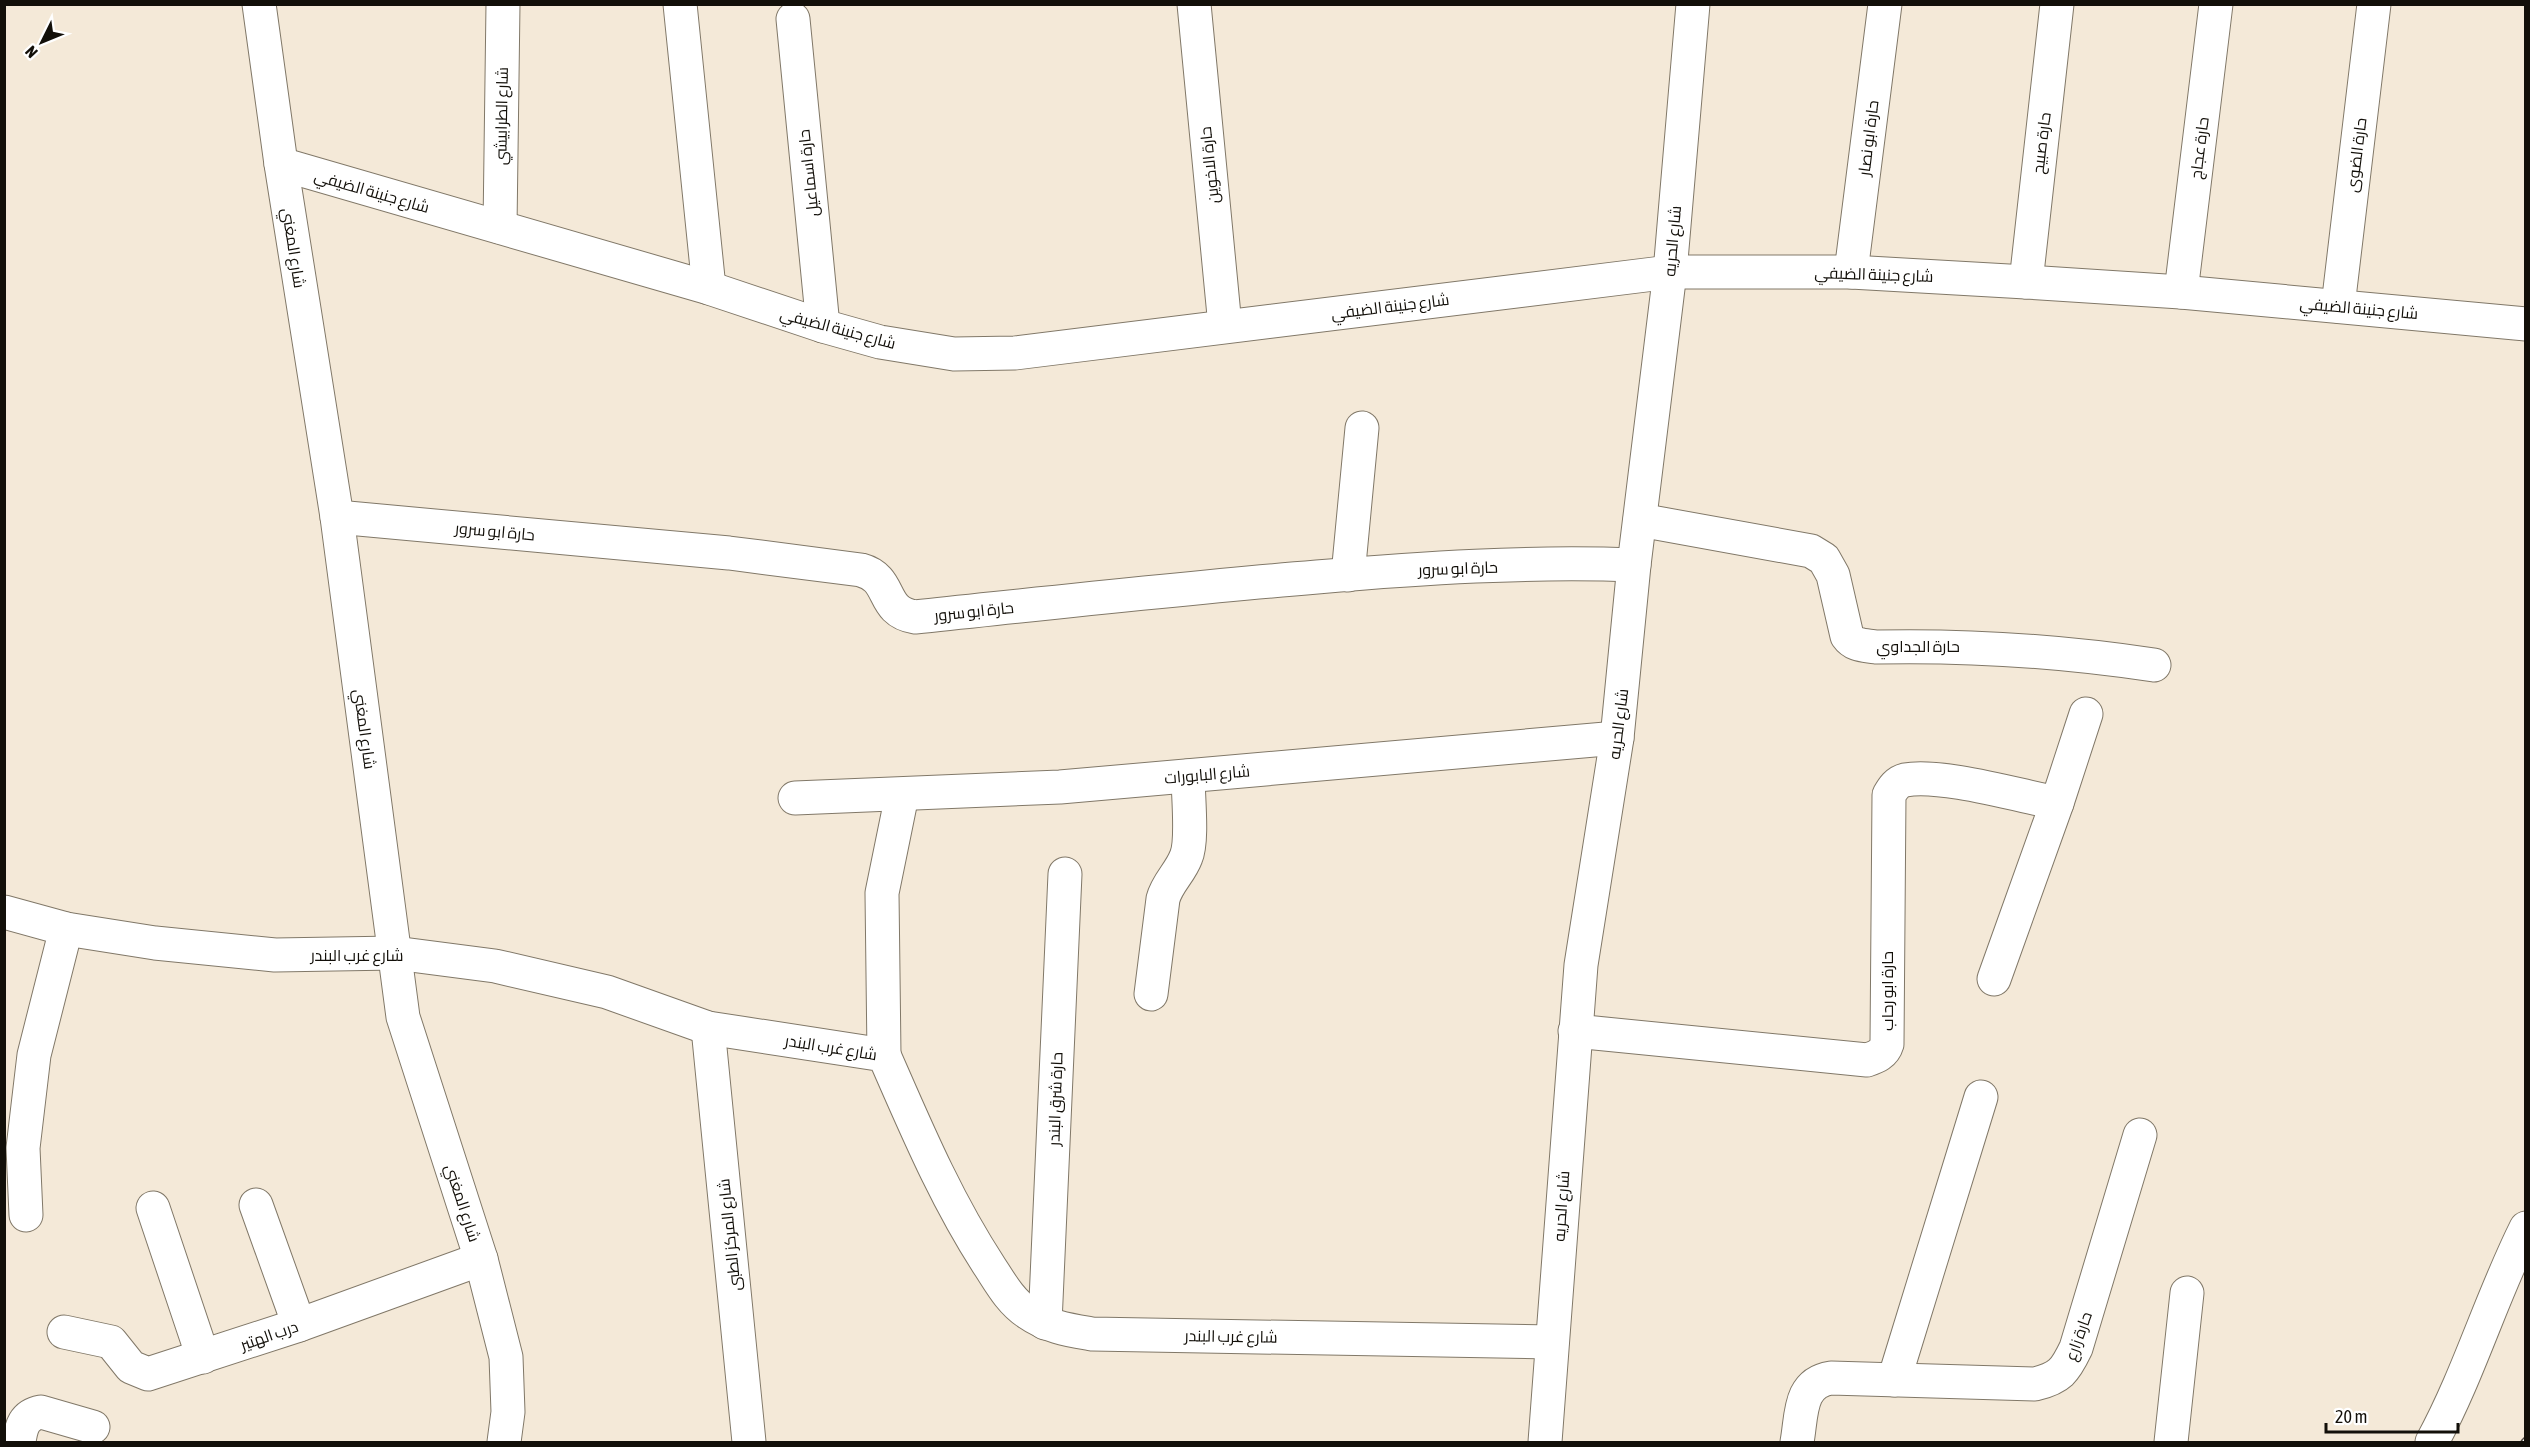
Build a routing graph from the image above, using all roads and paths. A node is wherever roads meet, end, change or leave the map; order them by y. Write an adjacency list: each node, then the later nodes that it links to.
1 (259, 4): 11 (street, شارع المغني)
2 (503, 4): 12 (street, شارع الطرابيشي)
3 (680, 4): 16 (street)
4 (1194, 4): 21 (street, حارة الاخوين)
5 (1693, 4): 13 (street, شارع الحريه)
6 (1885, 4): 14 (street, حارة ابو نصار)
7 (2057, 4): 15 (street, حارة صبيح)
8 (2216, 4): 17 (street, حارة عجاج)
9 (2374, 4): 18 (street, حارة الضوى)
10 (793, 19): 20 (street, حارة اسماعيل)
11 (281, 164): 12 (street, شارع جنينة الضيفي); 23 (street, شارع المغني)
12 (500, 227): 16 (street, شارع جنينة الضيفي)
13 (1670, 272): 14 (street, شارع جنينة الضيفي); 21 (street, شارع جنينة الضيفي); 24 (street, شارع الحريه)
14 (1851, 272): 15 (street, شارع جنينة الضيفي)
15 (2026, 282): 17 (street, شارع جنينة الضيفي)
16 (709, 288): 20 (street, شارع جنينة الضيفي)
17 (2181, 292): 18 (street, شارع جنينة الضيفي)
18 (2338, 306): 19 (street, شارع جنينة الضيفي)
19 (2526, 324)
20 (822, 326): 21 (street, شارع جنينة الضيفي)
21 (1225, 326)
22 (1362, 428): 26 (street)
23 (337, 517): 26 (street, حارة ابو سرور); 37 (street, شارع المغني)
24 (1640, 520): 25 (street, شارع الحريه); 27 (street, حارة الجداوي)
25 (1635, 565): 26 (street, حارة ابو سرور); 29 (street, شارع الحريه)
26 (1348, 574)
27 (2154, 665)
28 (2086, 714): 33 (street)
29 (1617, 738): 30 (street, شارع البابورات); 41 (street, شارع الحريه)
30 (1188, 776): 31 (street, شارع البابورات); 39 (street)
31 (902, 795): 32 (street, شارع البابورات); 42 (street)
32 (795, 798)
33 (2057, 803): 38 (street); 41 (street, حارة ابو رحاب)
34 (1065, 874): 51 (street, حارة شرق البندر)
35 (4, 912): 36 (street, شارع غرب البندر)
36 (66, 929): 37 (street, شارع غرب البندر); 47 (street)
37 (395, 953): 40 (street, شارع غرب البندر); 49 (street, شارع المغني)
38 (1994, 979)
39 (1151, 993)
40 (708, 1028): 42 (street, شارع غرب البندر); 60 (street, شارع المركز الطبى)
41 (1575, 1031): 54 (street, شارع الحريه)
42 (884, 1054): 51 (street, شارع غرب البندر)
43 (1981, 1097): 56 (street)
44 (2140, 1135): 56 (street, حارة زارع)
45 (256, 1205): 52 (street)
46 (153, 1208): 55 (street)
47 (26, 1215)
48 (2526, 1228): 64 (street)
49 (481, 1259): 52 (street, درب الهتير); 59 (street, شارع المغني)
50 (2187, 1293): 63 (street)
51 (1046, 1323): 54 (street, شارع غرب البندر)
52 (299, 1325): 55 (street, درب الهتير)
53 (64, 1332): 55 (street, درب الهتير)
54 (1551, 1342): 61 (street, شارع الحريه)
55 (203, 1357)
56 (1894, 1380): 62 (street, حارة زارع)
57 (93, 1427): 58 (street)
58 (19, 1443)
59 (504, 1443)
60 (749, 1443)
61 (1545, 1443)
62 (1797, 1443)
63 (2171, 1443)
64 (2432, 1443)

